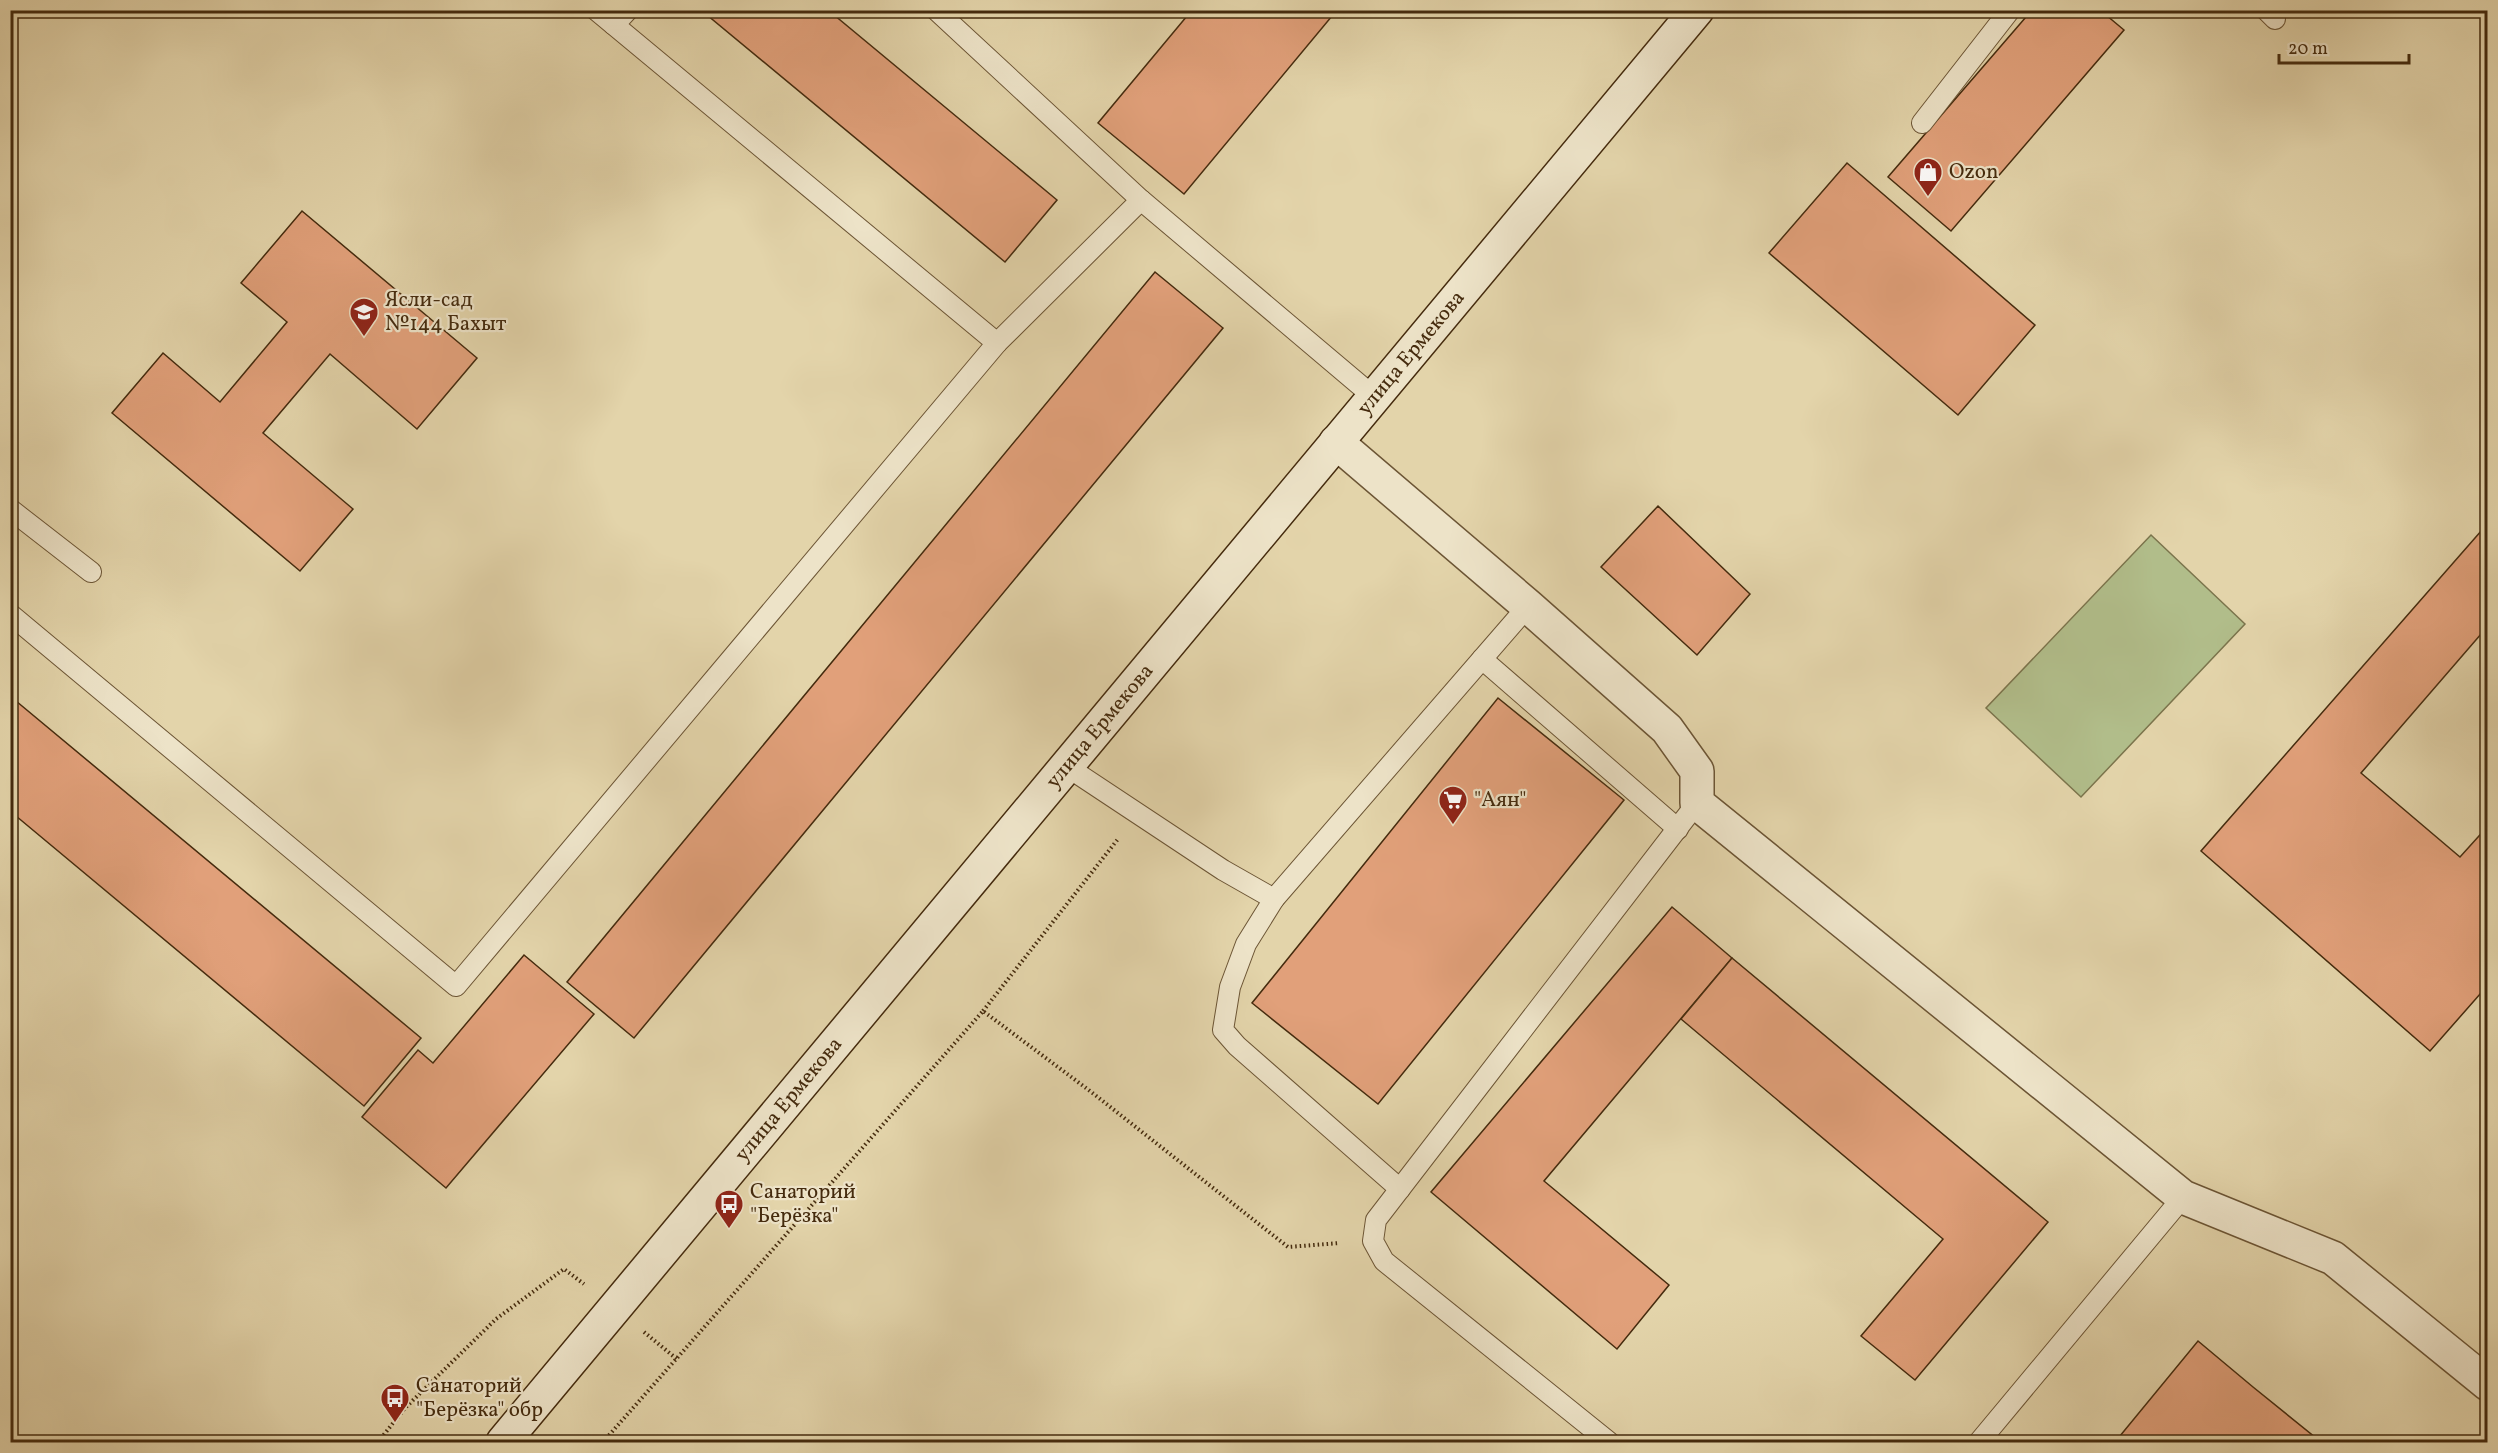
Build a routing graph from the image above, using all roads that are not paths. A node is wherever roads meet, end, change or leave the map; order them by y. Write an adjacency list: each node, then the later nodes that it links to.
1 (597, 10): 6 (lane)
2 (628, 10): 6 (lane)
3 (936, 10): 8 (lane)
4 (1697, 10): 10 (main road, улица Ермекова)
5 (2010, 10): 7 (lane)
6 (614, 25): 9 (lane)
7 (1922, 123)
8 (1141, 200): 9 (lane); 10 (lane)
9 (997, 343): 15 (lane)
10 (1374, 397): 11 (main road, улица Ермекова)
11 (1336, 442): 14 (main road); 17 (main road, улица Ермекова)
12 (10, 509): 13 (lane)
13 (91, 572)
14 (1528, 606): 16 (lane); 18 (main road)
15 (10, 614)
16 (1482, 659): 19 (lane); 20 (lane)
17 (1066, 766): 20 (lane); 24 (main road, улица Ермекова)
18 (1697, 803): 19 (lane); 22 (main road)
19 (1678, 829): 21 (lane)
20 (1274, 899): 21 (lane)
21 (1400, 1189): 25 (lane)
22 (2182, 1197): 23 (main road); 26 (lane)
23 (2487, 1384)
24 (505, 1442)
25 (1609, 1443)
26 (1979, 1443)

